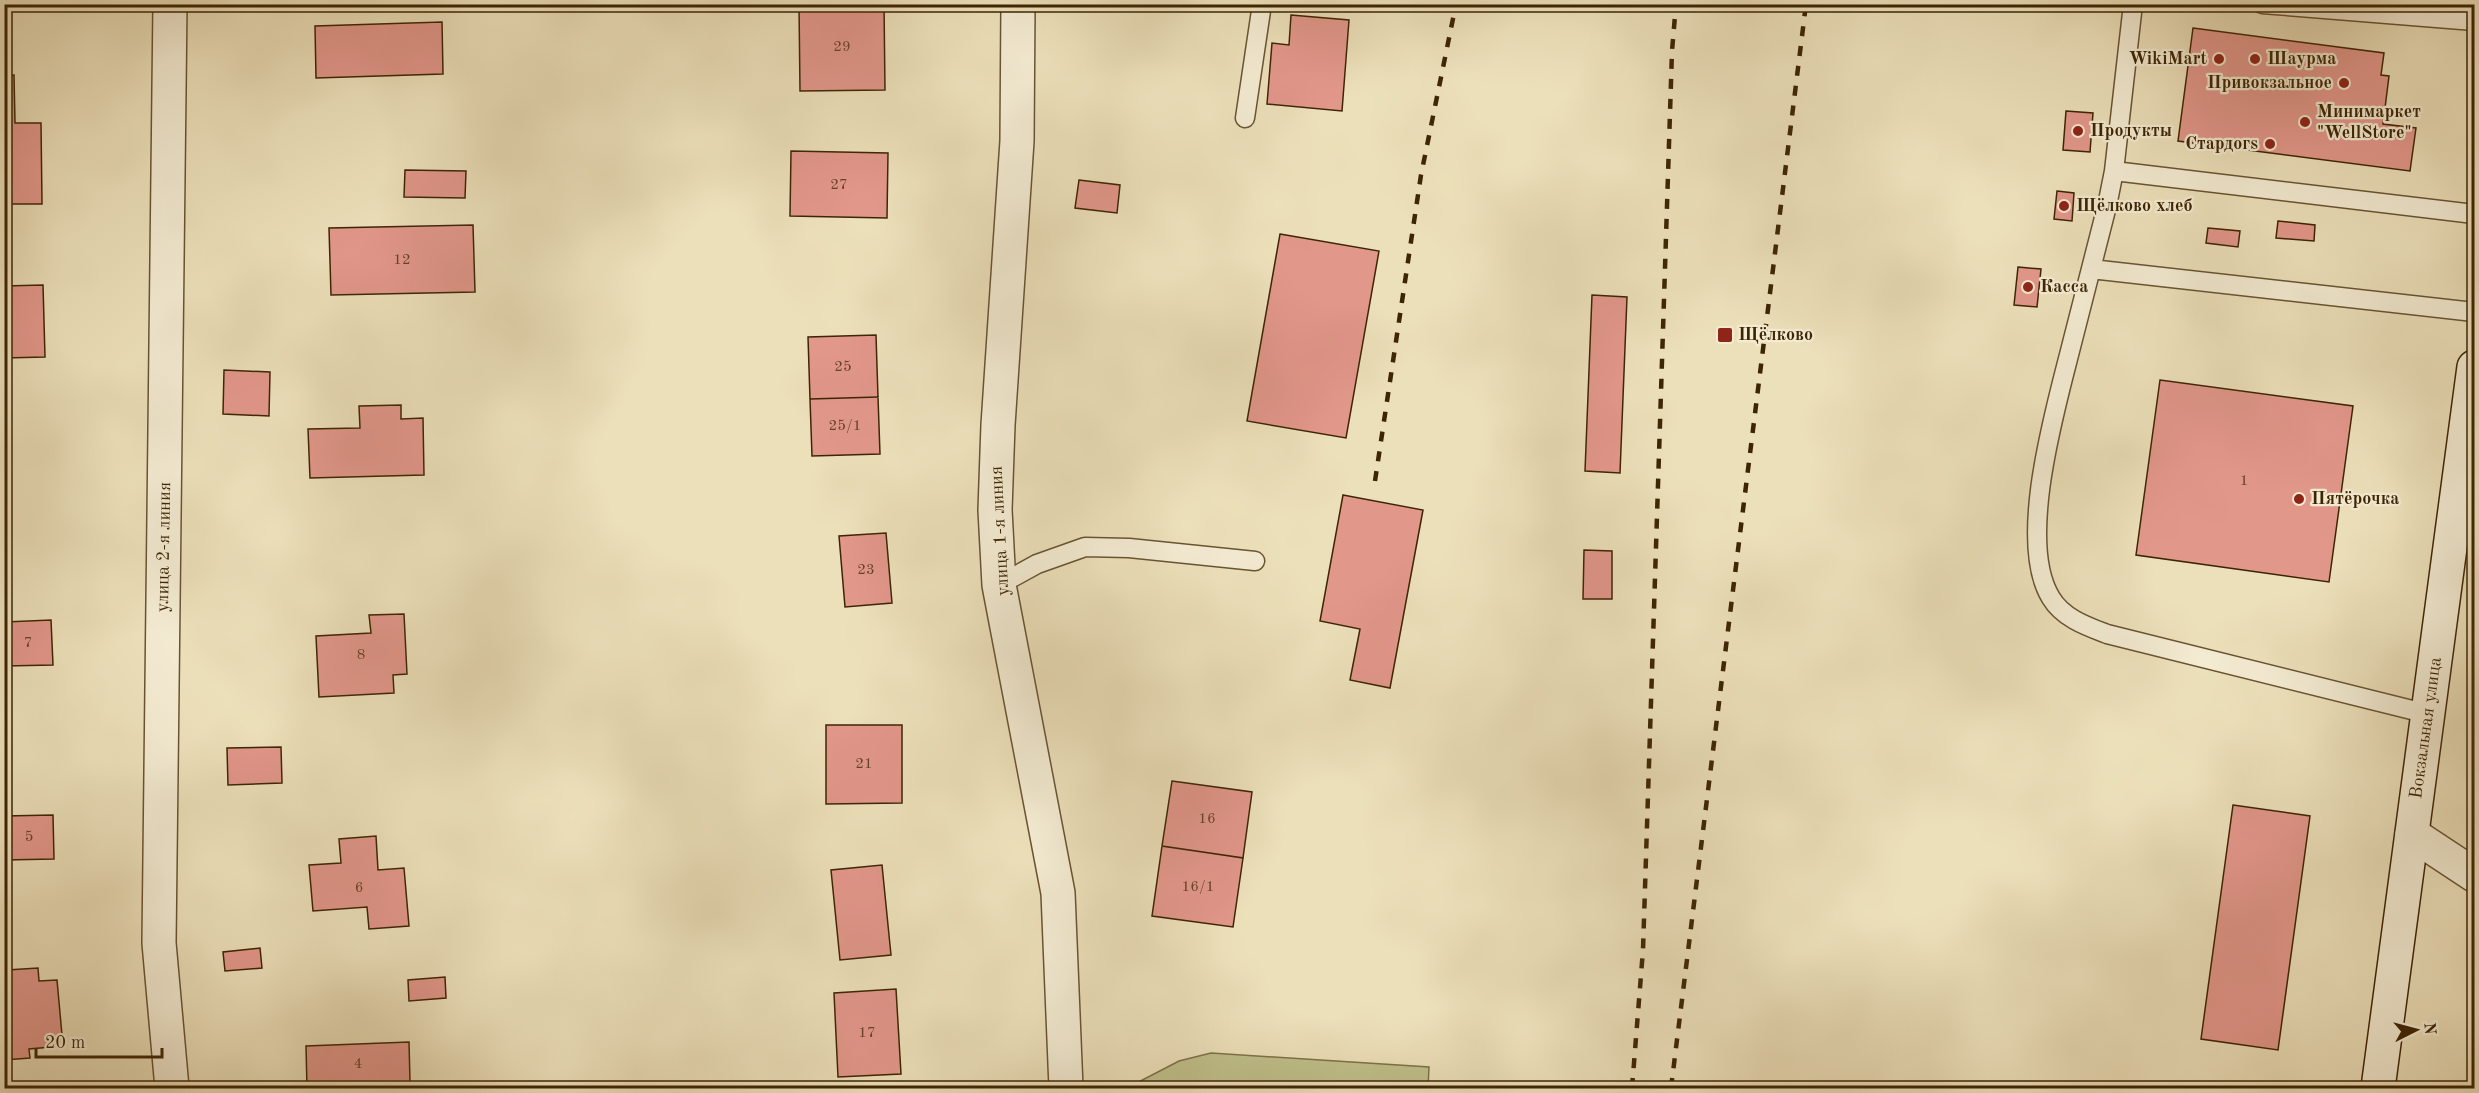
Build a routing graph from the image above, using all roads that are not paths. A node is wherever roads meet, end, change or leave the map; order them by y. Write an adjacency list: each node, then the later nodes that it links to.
1 (170, 4): 18 (street, улица 2-я линия)
2 (1018, 4): 14 (street, улица 1-я линия)
3 (1262, 4): 7 (lane)
4 (2133, 4): 8 (lane)
5 (2262, 4): 6 (lane)
6 (2475, 21)
7 (1245, 118)
8 (2114, 171): 9 (lane); 10 (lane)
9 (2475, 214)
10 (2091, 269): 11 (lane); 15 (lane)
11 (2475, 312)
12 (2475, 367): 15 (street, Вокзальная улица)
13 (1255, 561): 14 (lane)
14 (999, 585): 19 (street, улица 1-я линия)
15 (2428, 714): 16 (street, Вокзальная улица)
16 (2412, 834): 17 (street); 20 (street, Вокзальная улица)
17 (2475, 874)
18 (172, 1089)
19 (1066, 1089)
20 (2378, 1089)

